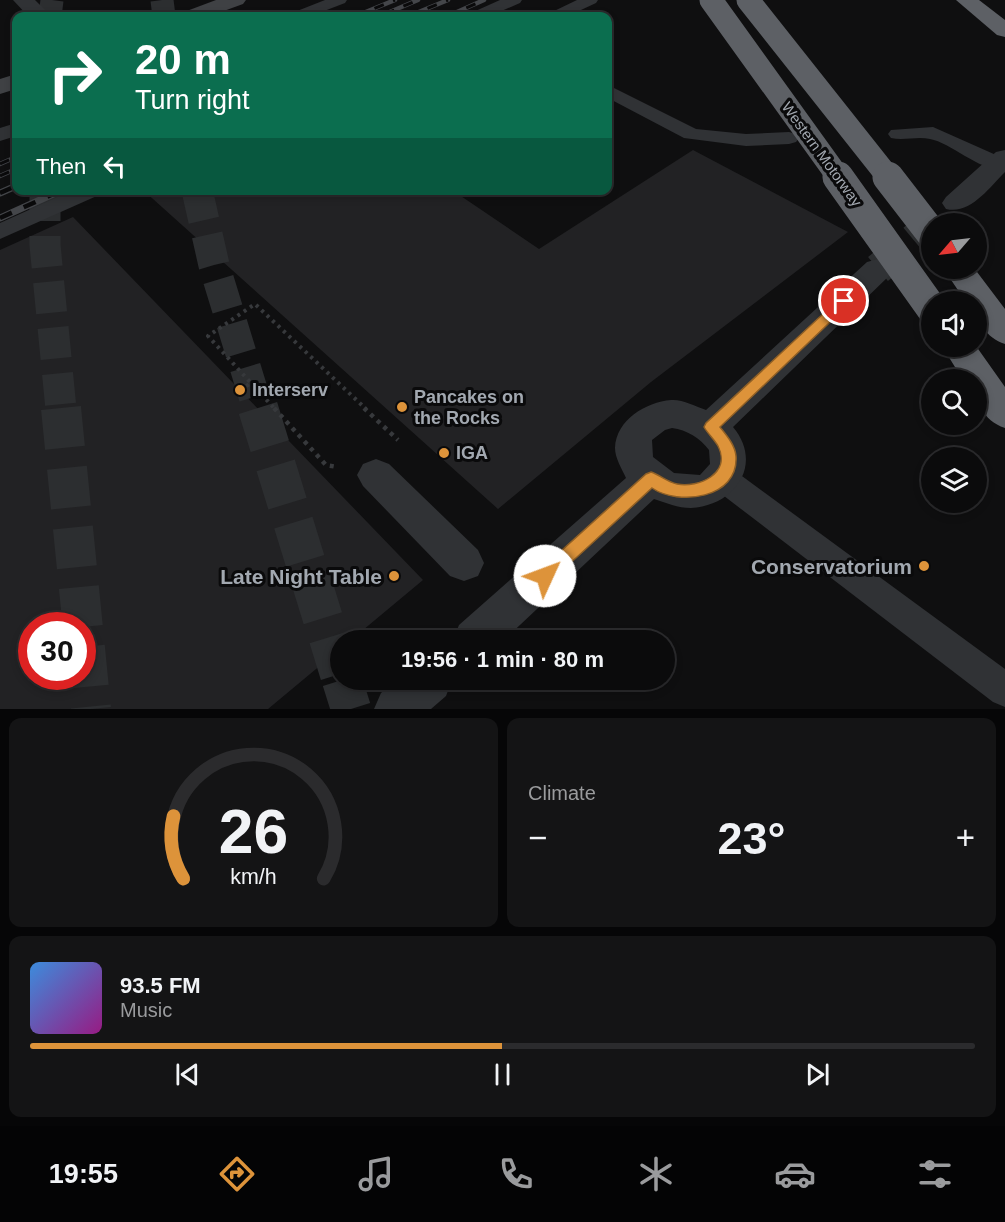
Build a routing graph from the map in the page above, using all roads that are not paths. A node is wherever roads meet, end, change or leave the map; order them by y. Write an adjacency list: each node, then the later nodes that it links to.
1 (23, 0): 9 (street)
2 (236, 0): 10 (street)
3 (339, 0): 11 (lane)
4 (514, 0): 12 (lane)
5 (590, 0): 13 (lane)
6 (711, 0): 25 (highway, Western Motorway, bridge)
7 (748, 0): 21 (highway, bridge)
8 (967, 3): 14 (highway)
9 (36, 12)
10 (202, 12)
11 (308, 12)
12 (486, 12)
13 (564, 12)
14 (1005, 30)
15 (612, 93): 17 (lane)
16 (898, 134): 18 (lane)
17 (789, 138)
18 (1002, 161): 20 (street)
19 (81, 195): 22 (lane)
20 (956, 203)
21 (921, 220)
22 (0, 232)
23 (878, 269): 29 (street)
24 (966, 279): 26 (highway)
25 (921, 294)
26 (1005, 332)
27 (966, 357): 28 (highway)
28 (1005, 414)
29 (711, 427): 31 (street); 32 (street)
30 (376, 475): 33 (street)
31 (722, 477): 32 (street); 36 (lane)
32 (651, 478): 34 (street)
33 (464, 563)
34 (485, 630)
35 (419, 690): 37 (street)
36 (1005, 690)
37 (397, 709)

